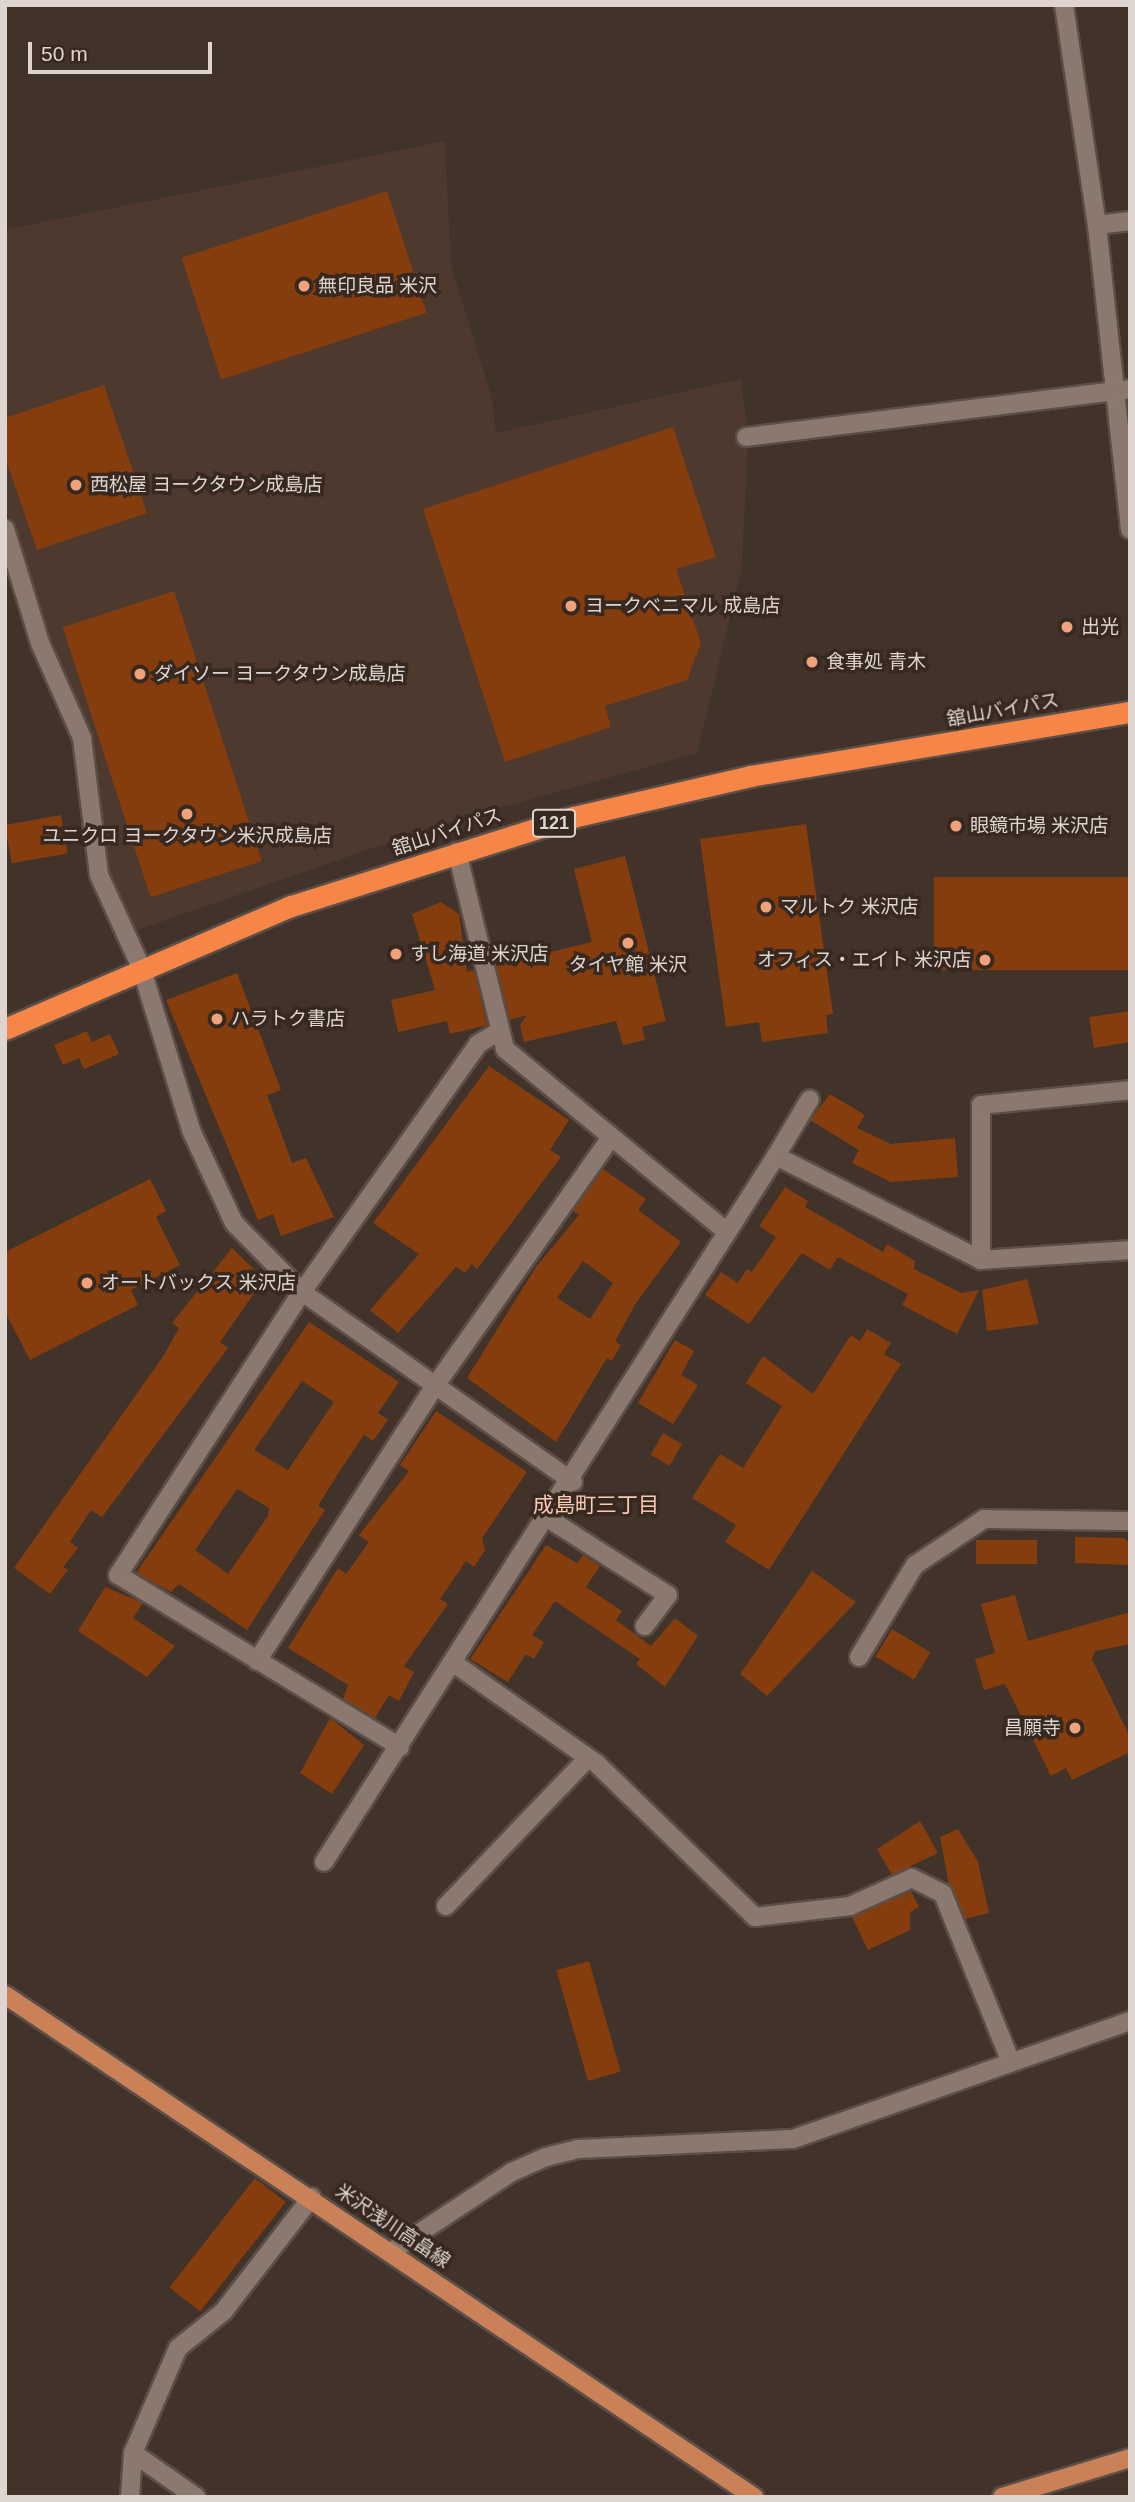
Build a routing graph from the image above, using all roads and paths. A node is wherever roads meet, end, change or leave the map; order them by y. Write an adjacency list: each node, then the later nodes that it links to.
1 (1064, 5): 3 (street)
2 (1130, 221): 3 (street)
3 (1097, 225): 4 (street)
4 (1123, 391): 5 (street); 7 (street)
5 (746, 437)
6 (5, 529): 10 (street)
7 (1130, 529)
8 (1130, 712): 9 (highway, 舘山バイパス / 121)
9 (457, 852): 10 (highway, 舘山バイパス / 121); 12 (street)
10 (141, 967): 11 (highway, 舘山バイパス / 121); 20 (street)
11 (5, 1029)
12 (498, 1032): 15 (street); 20 (street)
13 (1130, 1090): 19 (street)
14 (810, 1099): 16 (street)
15 (610, 1139): 17 (street); 21 (street)
16 (776, 1156): 17 (street); 19 (street)
17 (727, 1232): 22 (street)
18 (1130, 1250): 19 (street)
19 (981, 1260)
20 (302, 1292): 21 (street); 27 (street)
21 (435, 1386): 22 (street); 27 (street)
22 (573, 1482): 23 (street)
23 (549, 1519): 25 (street); 28 (street)
24 (1130, 1521): 26 (street)
25 (645, 1626)
26 (859, 1657)
27 (257, 1661): 29 (street)
28 (455, 1664): 29 (street); 30 (street)
29 (400, 1747): 31 (street)
30 (588, 1758): 32 (street); 35 (street)
31 (324, 1862)
32 (446, 1906)
33 (5, 1995): 36 (main road, 米沢浅川高畠線)
34 (1130, 2021): 35 (street)
35 (1011, 2062): 37 (street)
36 (312, 2197): 37 (main road, 米沢浅川高畠線); 38 (street)
37 (391, 2251): 42 (main road, 米沢浅川高畠線)
38 (133, 2453): 40 (street); 41 (street)
39 (1130, 2458): 43 (main road)
40 (130, 2497)
41 (196, 2497)
42 (754, 2497)
43 (1002, 2497)

